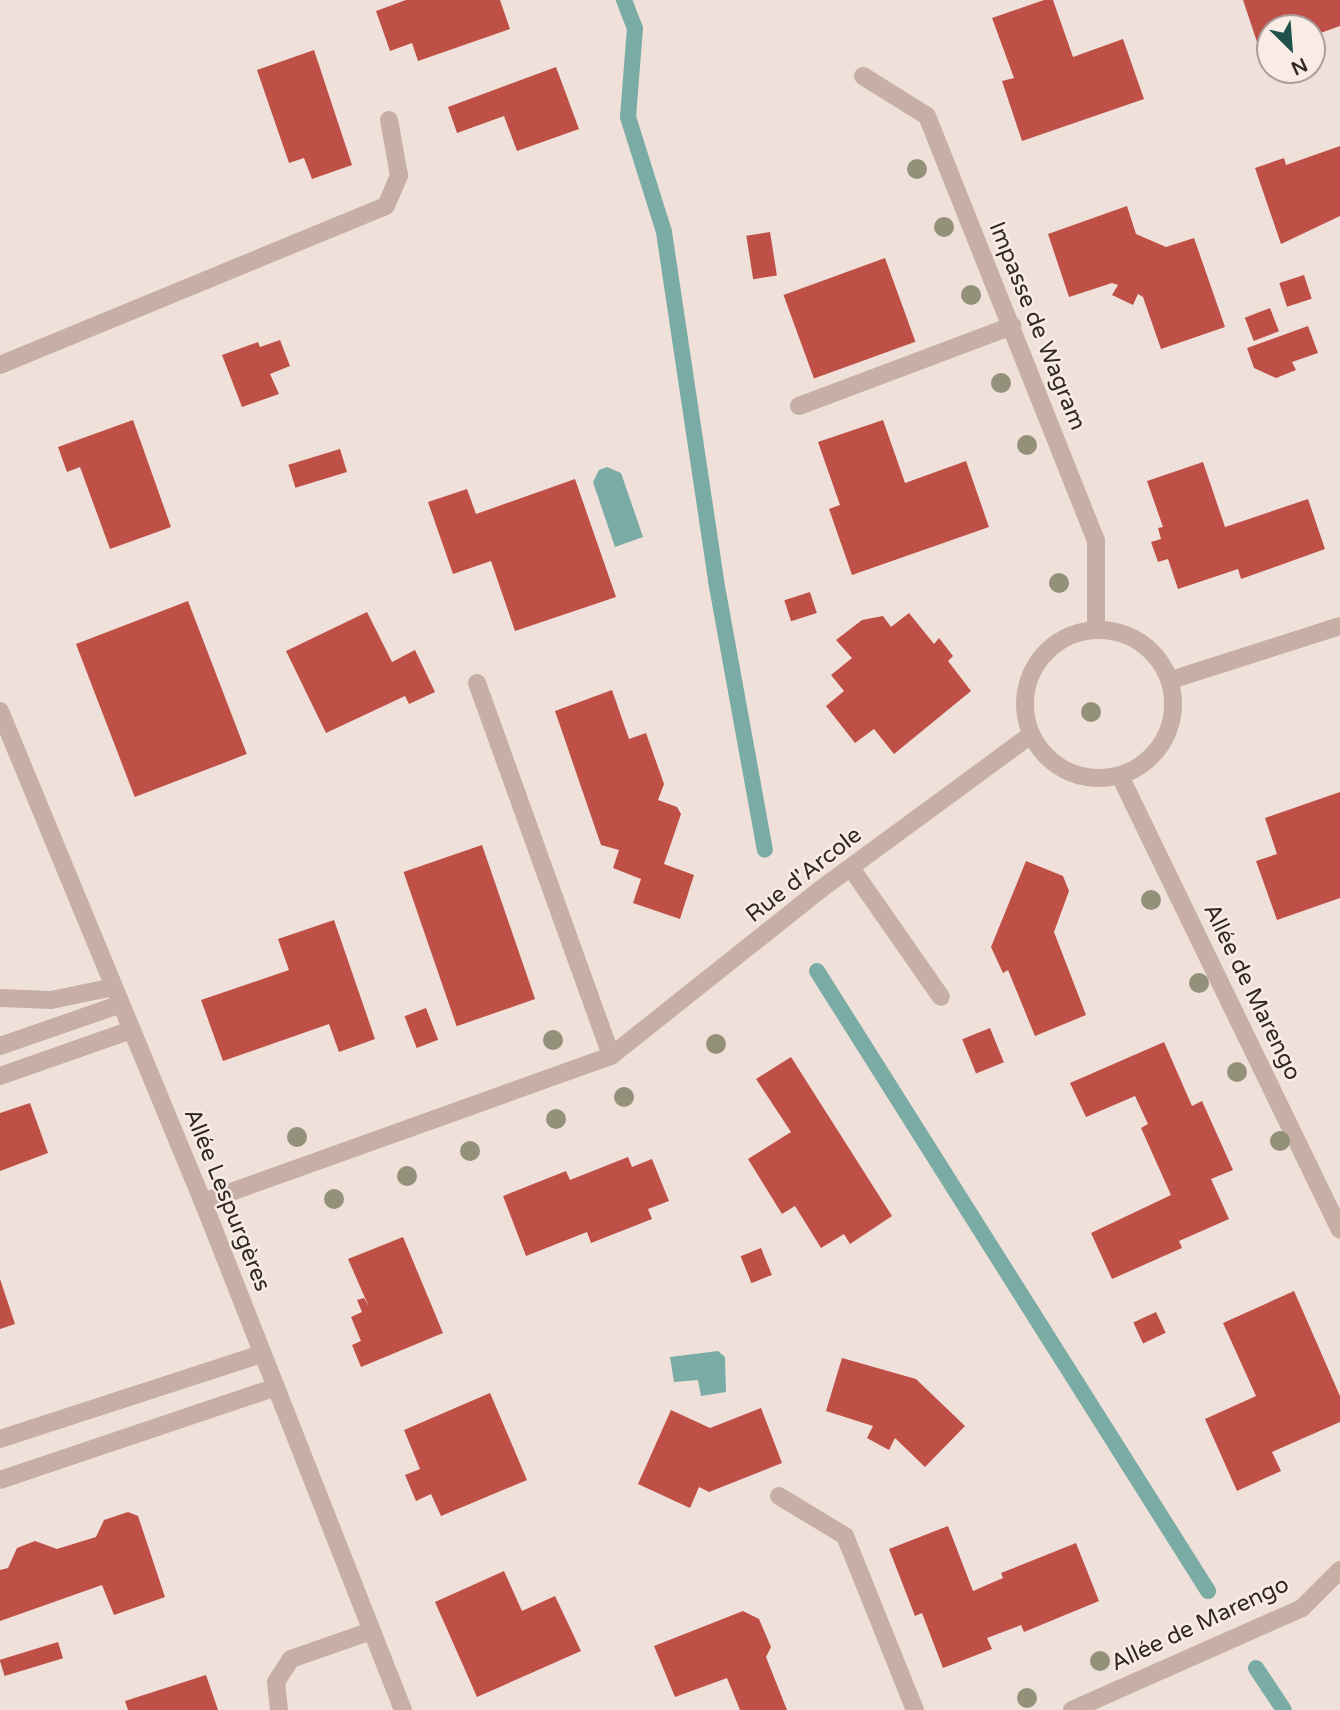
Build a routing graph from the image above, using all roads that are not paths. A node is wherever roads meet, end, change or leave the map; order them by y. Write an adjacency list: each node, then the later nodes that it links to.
1 (863, 76): 3 (street, Impasse de Wagram)
2 (389, 120): 4 (street)
3 (1012, 327): 5 (street); 7 (street, Impasse de Wagram)
4 (0, 365)
5 (799, 406)
6 (1340, 626): 8 (street)
7 (1096, 630): 8 (street); 11 (street)
8 (1171, 680): 12 (street)
9 (477, 683): 19 (street)
10 (0, 711): 14 (street, Allée Lespurgères)
11 (1031, 736): 12 (street); 13 (street, Rue d'Arcole)
12 (1121, 776): 22 (street, Allée de Marengo)
13 (851, 868): 15 (street); 19 (street, Rue d'Arcole)
14 (118, 995): 16 (street); 17 (street, Allée Lespurgères); 18 (street)
15 (941, 997)
16 (0, 998)
17 (131, 1030): 20 (street); 21 (street, Allée Lespurgères)
18 (0, 1046)
19 (611, 1056): 21 (street, Rue d'Arcole)
20 (0, 1076)
21 (203, 1202): 23 (street, Allée Lespurgères)
22 (1340, 1230)
23 (262, 1354): 24 (street, Allée Lespurgères); 25 (street)
24 (276, 1387): 26 (street); 29 (street, Allée Lespurgères)
25 (0, 1440)
26 (0, 1480)
27 (779, 1496): 32 (street)
28 (1340, 1570): 33 (street, Allée de Marengo)
29 (372, 1630): 30 (street); 31 (street, Allée Lespurgères)
30 (279, 1710)
31 (403, 1710)
32 (915, 1710)
33 (1072, 1710)

